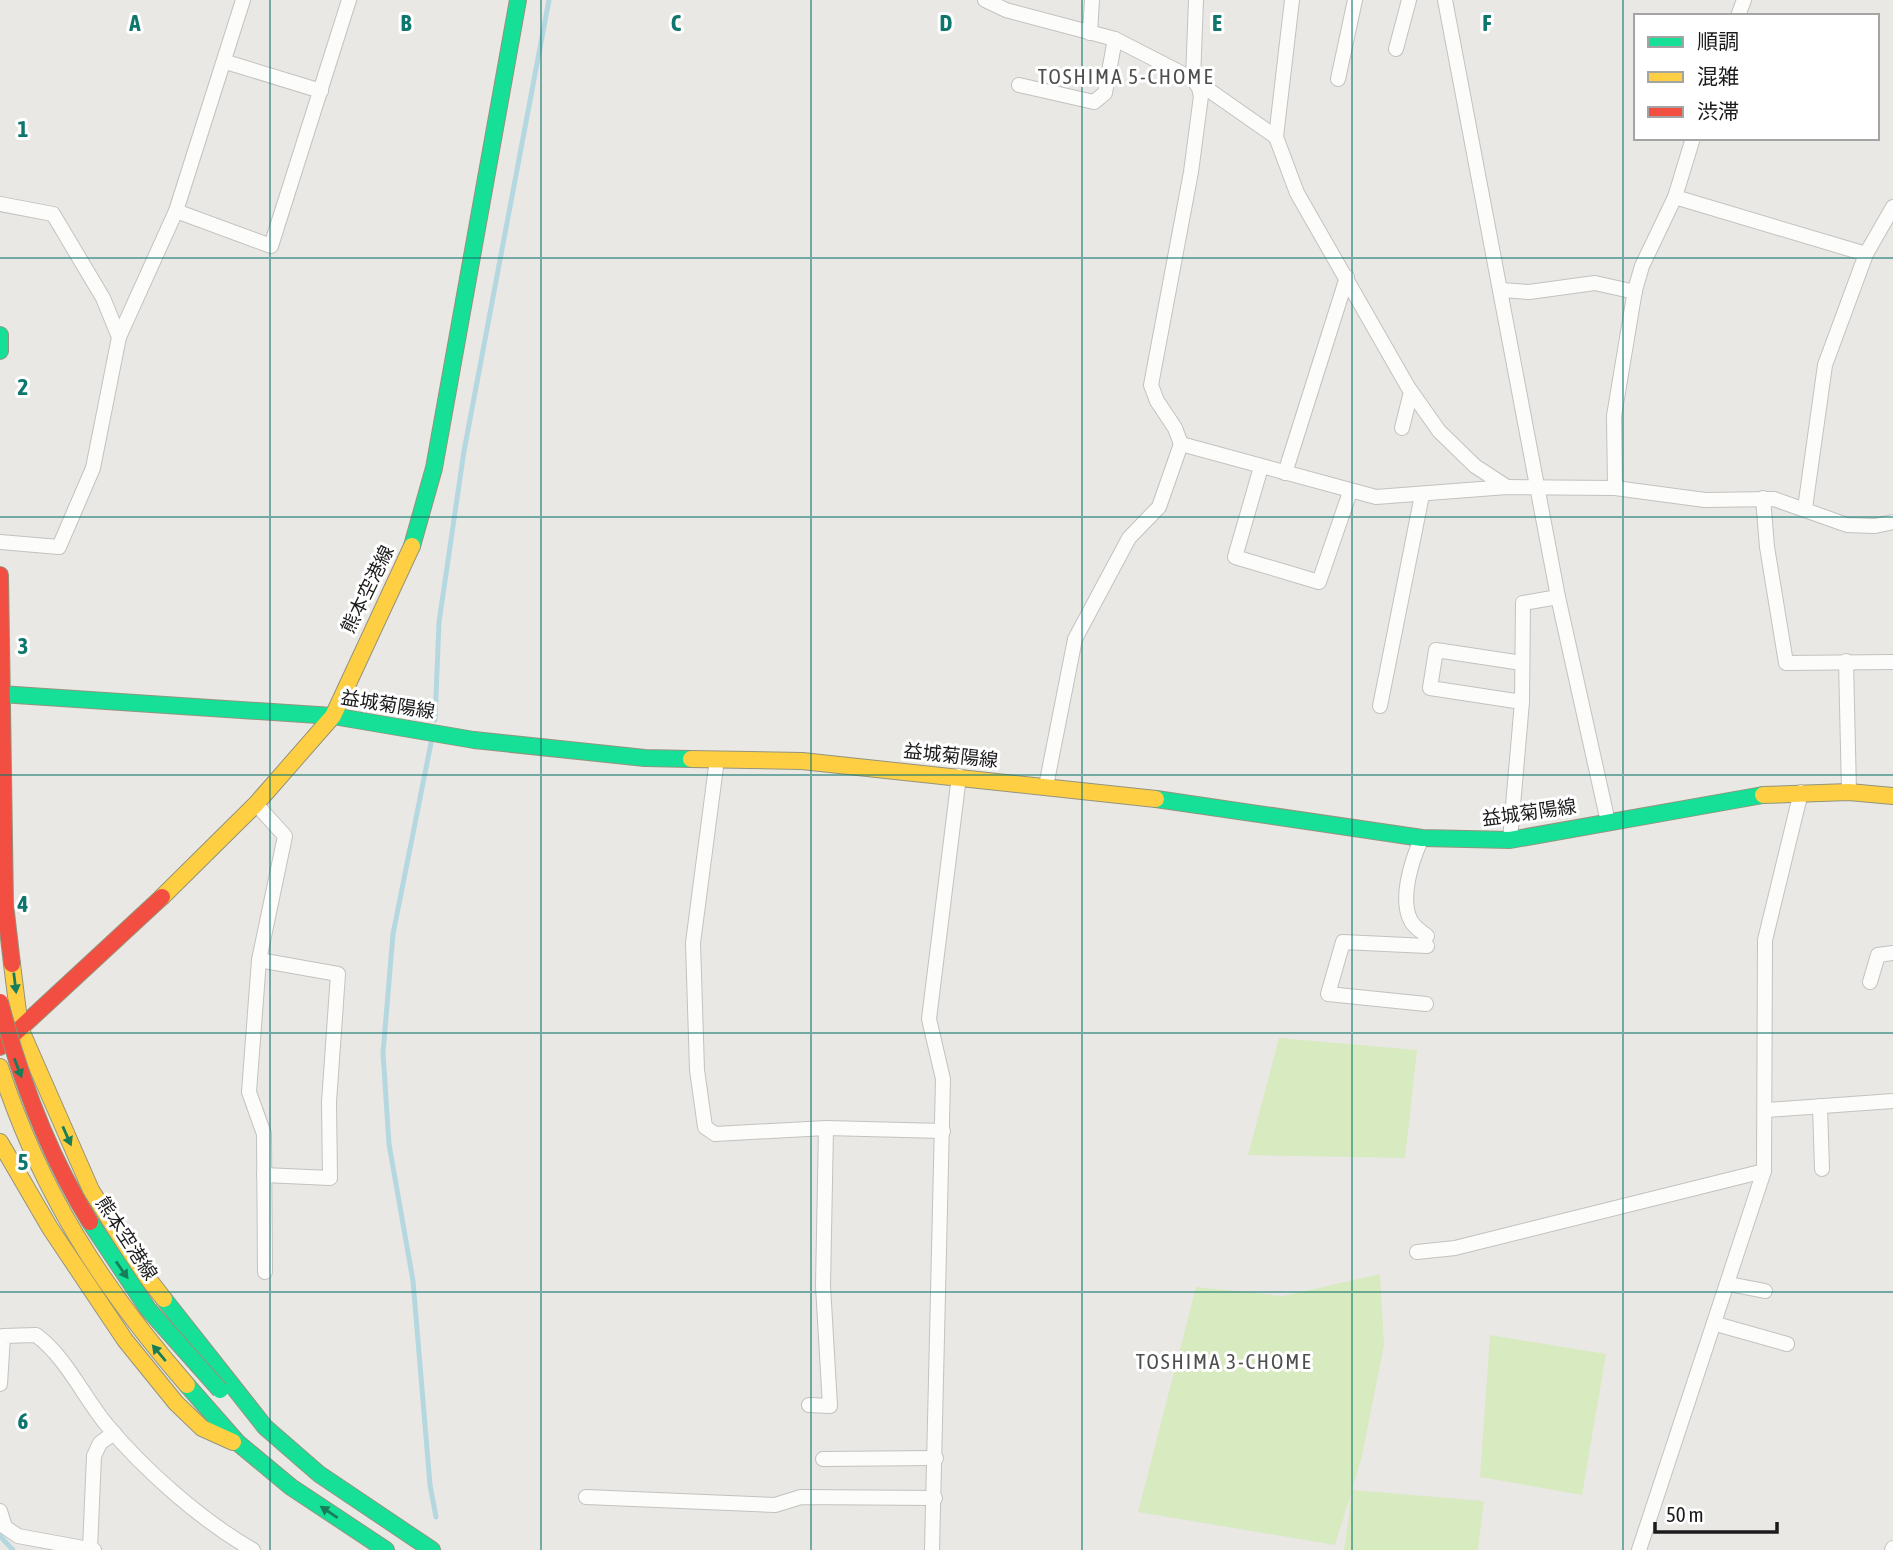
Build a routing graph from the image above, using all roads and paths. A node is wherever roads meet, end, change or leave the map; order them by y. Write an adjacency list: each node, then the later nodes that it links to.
1 (243, 0): 15 (street)
2 (349, 0): 19 (street)
3 (518, 0): 55 (main road, 熊本空港線)
4 (985, 0): 11 (street)
5 (1092, 0): 12 (street)
6 (1196, 0): 16 (street)
7 (1292, 0): 20 (street)
8 (1355, 0): 17 (street)
9 (1409, 0): 14 (street)
10 (1445, 0): 28 (street)
11 (1006, 5): 12 (street)
12 (1090, 33): 13 (street)
13 (1115, 39): 16 (street); 18 (street)
14 (1395, 49)
15 (226, 62): 19 (street); 25 (street)
16 (1193, 79): 20 (street); 35 (street)
17 (1338, 79)
18 (1019, 85)
19 (321, 91): 25 (street)
20 (1276, 137): 27 (street)
21 (1692, 140): 22 (street)
22 (1675, 197): 26 (street); 29 (street)
23 (0, 204): 31 (street)
24 (1893, 207): 26 (street)
25 (176, 211): 31 (street)
26 (1866, 254): 44 (street)
27 (1347, 278): 33 (street); 37 (street)
28 (1501, 290): 29 (street); 39 (street)
29 (1634, 292): 40 (street)
30 (0, 335): 32 (main road)
31 (119, 337): 46 (street)
32 (0, 351)
33 (1411, 393): 34 (street); 38 (street)
34 (1402, 428)
35 (1181, 444): 36 (street); 58 (street)
36 (1261, 467): 37 (street); 41 (street)
37 (1284, 473): 41 (street)
38 (1507, 487): 39 (street); 42 (street)
39 (1538, 488): 40 (street); 48 (street)
40 (1615, 488): 43 (street)
41 (1350, 492): 42 (street)
42 (1422, 495): 54 (street)
43 (1763, 498): 44 (street); 49 (street)
44 (1805, 508): 45 (street)
45 (1893, 522)
46 (0, 542)
47 (0, 575): 52 (main road, 熊本空港線)
48 (1558, 597): 51 (street); 63 (street)
49 (1846, 661): 50 (street); 60 (street)
50 (1893, 662)
51 (1522, 663): 53 (street); 53 (street)
52 (2, 694): 55 (main road, 益城菊陽線); 71 (main road, 熊本空港線, one-way to 71)
53 (1522, 702): 65 (street)
54 (1380, 706)
55 (333, 716): 56 (main road, 益城菊陽線); 62 (main road, 熊本空港線)
56 (717, 759): 57 (main road, 益城菊陽線); 77 (street)
57 (959, 776): 58 (main road, 益城菊陽線); 78 (street)
58 (1046, 786): 64 (main road, 益城菊陽線)
59 (1801, 792): 60 (main road, 益城菊陽線); 63 (main road, 益城菊陽線); 76 (street)
60 (1849, 792): 61 (main road, 益城菊陽線)
61 (1893, 796)
62 (256, 804): 67 (street); 71 (main road, 熊本空港線)
63 (1608, 822): 65 (main road, 益城菊陽線)
64 (1422, 838): 65 (main road, 益城菊陽線); 70 (street)
65 (1510, 840)
66 (1893, 953): 68 (street)
67 (259, 960): 82 (street); 82 (street)
68 (1870, 982)
69 (0, 1002): 91 (main road, 熊本空港線, one-way to 91, bridge)
70 (1426, 1004)
71 (20, 1028): 72 (main road, 熊本空港線); 91 (main road, 熊本空港線, one-way to 91)
72 (0, 1047)
73 (0, 1067): 93 (main road, one-way to 73)
74 (1893, 1101): 75 (street)
75 (1820, 1106): 76 (street); 80 (street)
76 (1767, 1110): 81 (street)
77 (827, 1128): 78 (street); 90 (street)
78 (943, 1131): 94 (street)
79 (0, 1142): 93 (main road)
80 (1822, 1169)
81 (1764, 1171): 83 (street); 85 (street)
82 (264, 1175): 84 (street)
83 (1418, 1252)
84 (265, 1272)
85 (1729, 1284): 86 (street); 87 (street)
86 (1765, 1291)
87 (1716, 1324): 88 (street); 104 (street)
88 (1787, 1343)
89 (0, 1384): 92 (street)
90 (809, 1405)
91 (263, 1424): 102 (main road, 熊本空港線)
92 (114, 1433): 99 (street); 100 (street)
93 (241, 1446): 101 (main road, one-way to 93)
94 (936, 1458): 95 (street); 97 (street)
95 (823, 1459)
96 (586, 1497): 97 (street)
97 (935, 1498): 103 (street)
98 (0, 1511): 99 (street)
99 (92, 1550)
100 (253, 1550)
101 (386, 1550)
102 (432, 1550)
103 (932, 1550)
104 (1639, 1550)

